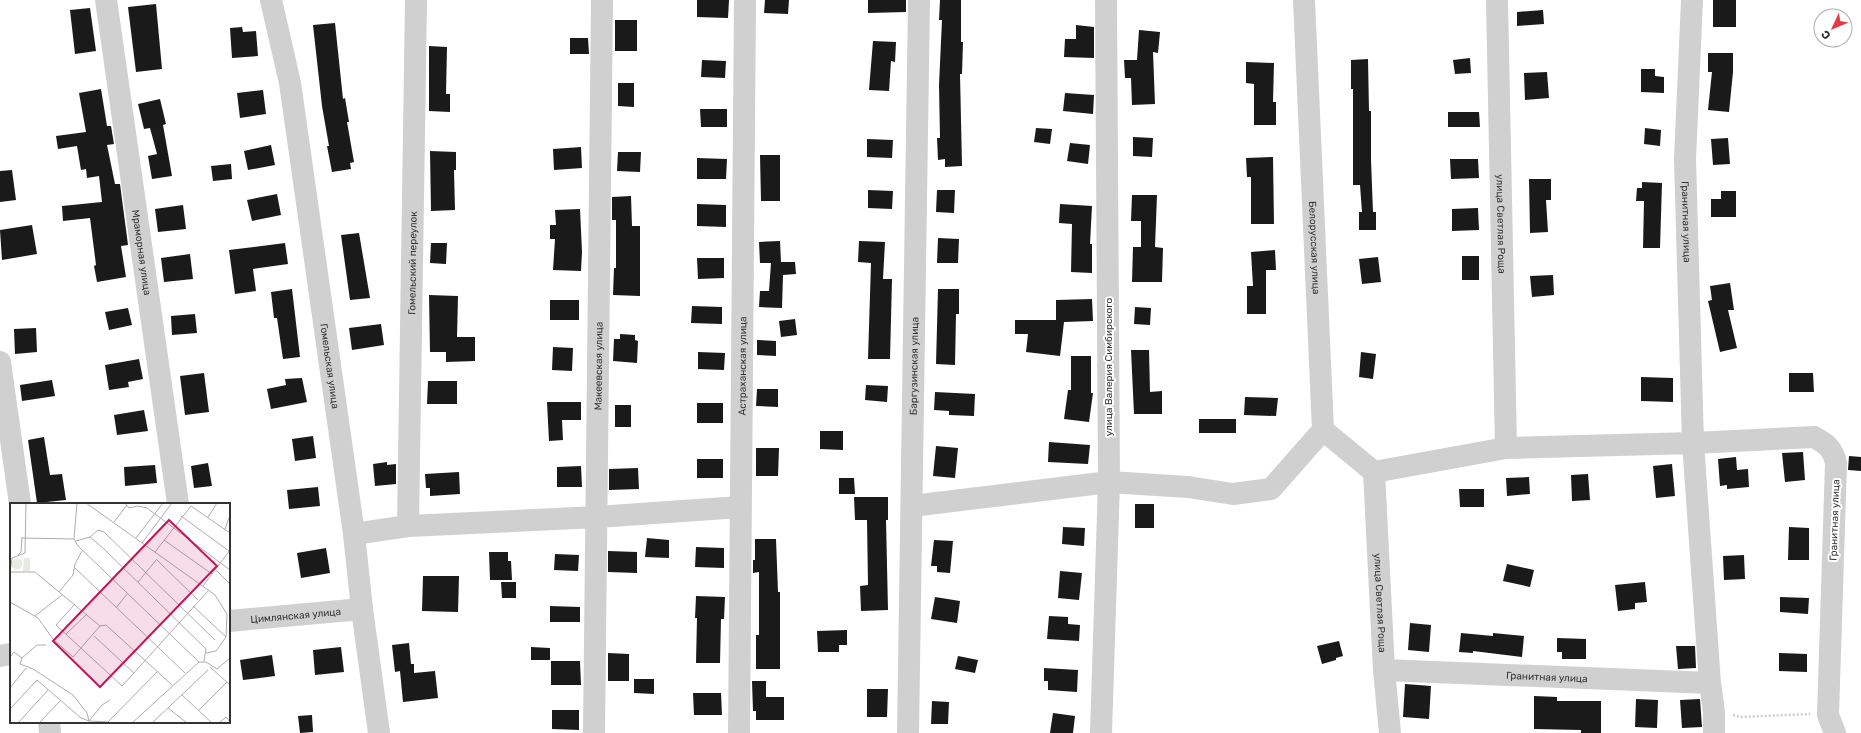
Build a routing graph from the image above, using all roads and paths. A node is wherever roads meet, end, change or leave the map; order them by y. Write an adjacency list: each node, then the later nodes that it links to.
1 (106, 0): 18 (street, Мраморная улица)
2 (272, 0): 23 (street, Гомельская улица)
3 (416, 0): 22 (street, Гомельский переулок)
4 (602, 0): 21 (street, Макеевская улица)
5 (745, 0): 20 (street, Астраханская улица)
6 (919, 0): 19 (street, Баргузинская улица)
7 (1106, 0): 16 (street, улица Валерия Симбирского)
8 (1304, 0): 12 (street, Белорусская улица)
9 (1497, 0): 14 (street, улица Светлая Роща)
10 (1692, 0): 13 (street, Гранитная улица)
11 (0, 362): 17 (street)
12 (1323, 430): 15 (street); 16 (street)
13 (1693, 443): 14 (street, Гранитная улица); 29 (street, Гранитная улица); 32 (street, Гранитная улица)
14 (1506, 448): 15 (street, Гранитная улица)
15 (1374, 472): 28 (street, улица Светлая Роща)
16 (1109, 482): 19 (street); 38 (street, улица Валерия Симбирского)
17 (20, 503)
18 (178, 503)
19 (912, 506): 37 (street, Баргузинская улица)
20 (740, 507): 21 (street); 36 (street, Астраханская улица)
21 (597, 517): 22 (street); 35 (street, Макеевская улица)
22 (408, 526): 23 (street)
23 (354, 534): 24 (street, Гомельская улица)
24 (362, 609): 25 (street, Цимлянская улица); 34 (street, Гомельская улица)
25 (230, 621)
26 (10, 654): 27 (street)
27 (0, 656)
28 (1384, 670): 29 (street, Гранитная улица); 39 (street, улица Светлая Роща)
29 (1710, 683): 30 (street, Гранитная улица)
30 (1714, 722): 32 (path)
31 (49, 723): 33 (street)
32 (1832, 724)
33 (50, 733)
34 (379, 733)
35 (594, 733)
36 (739, 733)
37 (908, 733)
38 (1101, 733)
39 (1390, 733)

